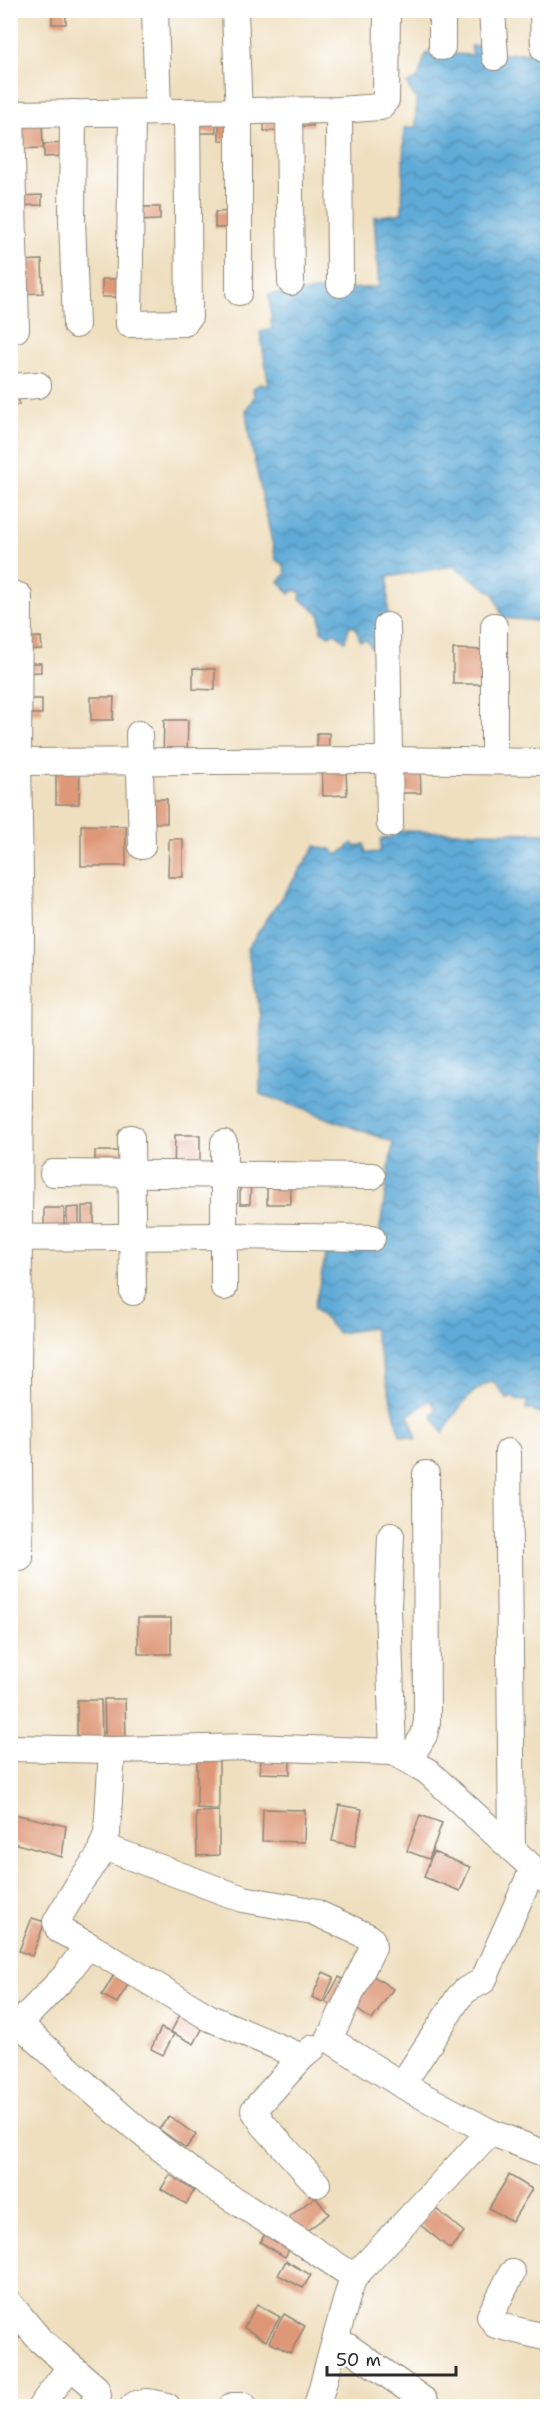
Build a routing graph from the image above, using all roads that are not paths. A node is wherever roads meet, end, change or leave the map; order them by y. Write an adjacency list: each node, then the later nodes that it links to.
1 (155, 10): 14 (street)
2 (235, 10): 10 (street)
3 (387, 10): 11 (street)
4 (442, 10): 7 (street)
5 (492, 10): 9 (street)
6 (543, 10): 8 (street)
7 (441, 47)
8 (544, 49)
9 (495, 57)
10 (239, 110): 12 (street); 15 (street); 20 (street)
11 (339, 110): 12 (street); 19 (street)
12 (290, 111): 18 (street)
13 (132, 112): 14 (street); 15 (street); 16 (street)
14 (158, 112): 15 (street)
15 (187, 112)
16 (73, 113): 17 (street); 21 (street)
17 (11, 114): 22 (street)
18 (291, 282)
19 (340, 284)
20 (239, 292)
21 (76, 325)
22 (16, 329)
23 (38, 386): 24 (street)
24 (10, 387)
25 (10, 593): 31 (street)
26 (387, 626): 29 (street)
27 (494, 626): 30 (street)
28 (139, 734): 33 (street)
29 (388, 760): 30 (street); 33 (street); 34 (street)
30 (495, 761): 32 (street)
31 (14, 762): 33 (street); 36 (street)
32 (548, 762)
33 (139, 763): 35 (street)
34 (390, 824)
35 (142, 846)
36 (15, 1061): 45 (street)
37 (131, 1138): 40 (street)
38 (224, 1143): 41 (street)
39 (53, 1173): 40 (street)
40 (132, 1173): 41 (street); 44 (street)
41 (224, 1174): 42 (street); 43 (street)
42 (372, 1176)
43 (224, 1236): 44 (street); 46 (street); 47 (street)
44 (132, 1237): 45 (street); 48 (street)
45 (14, 1238): 52 (street)
46 (372, 1238)
47 (224, 1287)
48 (133, 1292)
49 (508, 1452): 57 (street)
50 (426, 1474): 55 (street)
51 (391, 1536): 55 (street)
52 (20, 1558)
53 (10, 1748): 54 (street)
54 (112, 1750): 55 (street); 56 (street)
55 (401, 1756): 57 (street)
56 (102, 1846): 59 (street); 61 (street)
57 (512, 1849): 58 (street)
58 (540, 1875): 63 (street)
59 (88, 1946): 60 (street); 62 (street)
60 (15, 2028): 68 (street)
61 (329, 2039): 62 (street); 63 (street)
62 (302, 2057): 66 (street)
63 (402, 2085): 64 (street)
64 (490, 2132): 65 (street); 68 (street)
65 (548, 2155)
66 (317, 2184)
67 (512, 2273): 70 (street)
68 (354, 2277): 71 (street)
69 (10, 2304): 72 (street)
70 (548, 2338)
71 (335, 2342): 73 (street); 80 (street)
72 (69, 2367): 74 (street); 75 (street)
73 (425, 2401)
74 (101, 2403)
75 (41, 2406)
76 (133, 2406): 77 (street)
77 (167, 2406)
78 (232, 2406): 79 (street)
79 (244, 2406)
80 (317, 2406)

